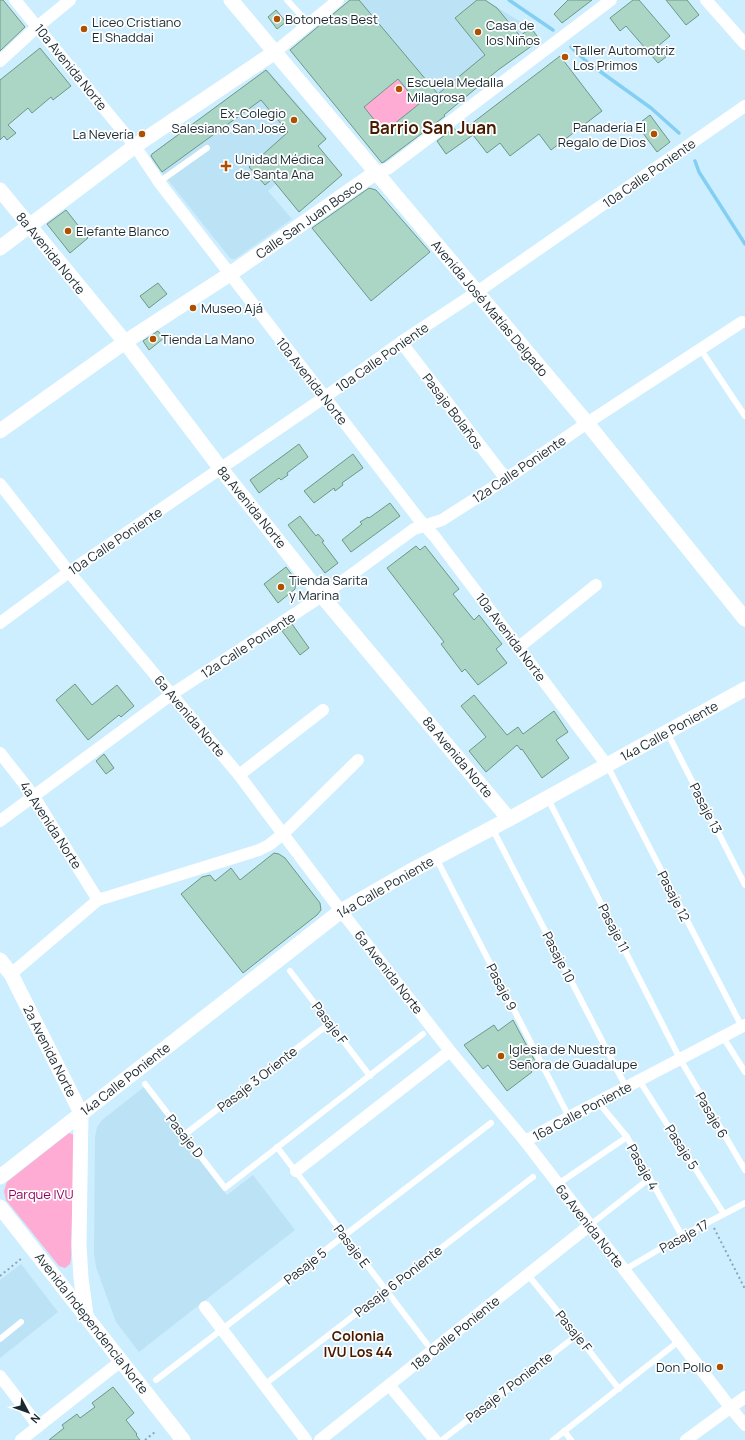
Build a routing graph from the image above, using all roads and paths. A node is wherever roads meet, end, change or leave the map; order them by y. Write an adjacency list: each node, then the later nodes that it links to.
1 (15, 0): 9 (street, 10a Avenida Norte)
2 (70, 0): 9 (street)
3 (231, 0): 11 (street, Avenida José Matías Delgado)
4 (287, 0): 8 (lane)
5 (338, 0): 8 (street)
6 (611, 0): 16 (street, Calle San Juan Bosco)
7 (706, 0): 10 (street)
8 (309, 24): 11 (street)
9 (37, 26): 12 (street); 14 (street, 10a Avenida Norte)
10 (745, 44)
11 (274, 52): 14 (street); 16 (street, Avenida José Matías Delgado)
12 (0, 60)
13 (745, 106): 22 (street, 10a Calle Poniente)
14 (135, 146): 17 (street, 10a Avenida Norte); 19 (street)
15 (207, 148): 17 (lane)
16 (375, 173): 21 (street, Calle San Juan Bosco); 22 (street, Avenida José Matías Delgado)
17 (159, 182): 21 (street, 10a Avenida Norte)
18 (0, 190): 19 (street, 8a Avenida Norte)
19 (30, 226): 20 (street); 24 (street, 8a Avenida Norte)
20 (0, 248)
21 (230, 274): 24 (street, Calle San Juan Bosco); 27 (street, 10a Avenida Norte)
22 (477, 292): 25 (street, 10a Calle Poniente); 29 (street, Avenida José Matías Delgado)
23 (742, 322): 26 (street, 12a Calle Poniente)
24 (125, 342): 30 (street, Calle San Juan Bosco); 31 (street, 8a Avenida Norte)
25 (401, 342): 27 (street, 10a Calle Poniente); 32 (street, Pasaje Bolaños)
26 (701, 350): 28 (lane); 29 (street, 12a Calle Poniente)
27 (325, 397): 31 (street, 10a Calle Poniente); 34 (street, 10a Avenida Norte)
28 (745, 416)
29 (587, 423): 32 (street, 12a Calle Poniente); 38 (street, Avenida José Matías Delgado)
30 (0, 431)
31 (221, 469): 35 (street, 10a Calle Poniente); 37 (street, 8a Avenida Norte)
32 (506, 479): 34 (street, 12a Calle Poniente)
33 (0, 484): 35 (street, 6a Avenida Norte)
34 (424, 526): 37 (street, 12a Calle Poniente); 40 (street, 10a Avenida Norte)
35 (69, 572): 39 (street, 10a Calle Poniente); 42 (street, 6a Avenida Norte)
36 (596, 584): 40 (street)
37 (322, 596): 42 (street, 12a Calle Poniente); 51 (street, 8a Avenida Norte)
38 (745, 619)
39 (0, 622)
40 (519, 647): 47 (street, 10a Avenida Norte)
41 (745, 689): 44 (street, 14a Calle Poniente)
42 (172, 694): 48 (street, 6a Avenida Norte); 49 (street, 12a Calle Poniente)
43 (323, 710): 48 (street)
44 (668, 732): 47 (street, 14a Calle Poniente); 56 (lane, Pasaje 13)
45 (0, 753): 49 (street, 4a Avenida Norte)
46 (358, 760): 54 (street)
47 (607, 765): 50 (street, 14a Calle Poniente); 63 (lane, Pasaje 12)
48 (239, 775): 54 (street, 6a Avenida Norte)
49 (33, 795): 52 (street, 12a Calle Poniente); 57 (street, 4a Avenida Norte)
50 (547, 797): 51 (street, 14a Calle Poniente); 67 (lane, Pasaje 11)
51 (509, 819): 53 (street, 14a Calle Poniente)
52 (0, 821)
53 (492, 828): 55 (street, 14a Calle Poniente); 72 (lane, Pasaje 10)
54 (283, 834): 57 (street); 58 (street, 6a Avenida Norte)
55 (436, 858): 58 (street, 14a Calle Poniente); 75 (lane, Pasaje 9)
56 (745, 885)
57 (98, 900): 61 (street)
58 (341, 911): 66 (street, 6a Avenida Norte); 74 (street, 14a Calle Poniente)
59 (0, 960): 61 (street, 2a Avenida Norte)
60 (290, 971): 62 (lane, Pasaje F)
61 (12, 974): 74 (street, 2a Avenida Norte)
62 (330, 1023): 69 (lane, Pasaje F); 77 (lane, Pasaje 3 Oriente)
63 (744, 1026): 65 (street, 16a Calle Poniente)
64 (423, 1034): 69 (lane)
65 (724, 1037): 67 (street, 16a Calle Poniente); 68 (lane)
66 (450, 1051): 79 (street, 6a Avenida Norte); 82 (street)
67 (680, 1059): 70 (street, 16a Calle Poniente); 81 (lane, Pasaje 6)
68 (745, 1072)
69 (370, 1076): 80 (lane)
70 (639, 1080): 72 (street, 16a Calle Poniente); 89 (lane, Pasaje 5)
71 (145, 1084): 77 (lane, Pasaje D)
72 (626, 1087): 73 (street, 16a Calle Poniente)
73 (598, 1102): 75 (street, 16a Calle Poniente); 78 (lane, Pasaje 4)
74 (81, 1114): 83 (street, 14a Calle Poniente); 101 (street, 2a Avenida Norte)
75 (569, 1116): 79 (street, 16a Calle Poniente)
76 (492, 1122): 92 (lane, Pasaje 5)
77 (184, 1135): 80 (lane, Pasaje D)
78 (627, 1137): 85 (lane, Pasaje 4); 86 (lane)
79 (526, 1141): 86 (street, 6a Avenida Norte)
80 (277, 1148): 82 (lane, Pasaje E)
81 (745, 1170)
82 (296, 1171): 92 (lane, Pasaje E)
83 (0, 1177)
84 (533, 1177): 99 (lane, Pasaje 6 Poniente)
85 (650, 1178): 91 (lane); 93 (lane, Pasaje 4)
86 (558, 1184): 91 (street, 6a Avenida Norte)
87 (745, 1203): 89 (lane, Pasaje 17)
88 (0, 1207): 101 (street, Avenida Independencia Norte)
89 (724, 1214): 90 (lane, Pasaje 17)
90 (710, 1221): 93 (lane, Pasaje 17); 98 (path)
91 (590, 1225): 95 (street, 6a Avenida Norte); 96 (street, 18a Calle Poniente)
92 (345, 1235): 99 (lane, Pasaje E); 103 (lane, Pasaje 5)
93 (682, 1236): 95 (lane, Pasaje 17)
94 (22, 1258): 97 (path)
95 (624, 1270): 106 (street, 6a Avenida Norte)
96 (528, 1275): 104 (lane, Pasaje F); 112 (street, 18a Calle Poniente)
97 (0, 1276)
98 (745, 1289)
99 (386, 1290): 107 (lane, Pasaje E); 111 (lane, Pasaje 6 Poniente)
100 (205, 1306): 103 (street)
101 (86, 1315): 108 (street, Avenida Independencia Norte)
102 (21, 1322): 105 (lane)
103 (222, 1329): 110 (lane, Pasaje 5); 111 (street)
104 (577, 1335): 113 (lane, Pasaje F); 126 (lane, Pasaje 7 Poniente)
105 (0, 1339)
106 (679, 1341): 113 (lane); 115 (street, 6a Avenida Norte)
107 (427, 1344)
108 (121, 1361): 117 (street); 122 (street, Avenida Independencia Norte)
109 (0, 1376): 117 (street)
110 (156, 1380)
111 (264, 1385): 123 (street)
112 (390, 1385): 124 (street, 18a Calle Poniente); 125 (street)
113 (619, 1389): 118 (lane)
114 (745, 1397): 115 (street)
115 (730, 1407): 116 (street, 6a Avenida Norte); 129 (street)
116 (745, 1425)
117 (38, 1427): 120 (street)
118 (564, 1431): 127 (lane); 128 (lane)
119 (155, 1432): 121 (path)
120 (21, 1440)
121 (145, 1440)
122 (183, 1440)
123 (306, 1440)
124 (320, 1440)
125 (435, 1440)
126 (442, 1440)
127 (553, 1440)
128 (571, 1440)
129 (686, 1440)

